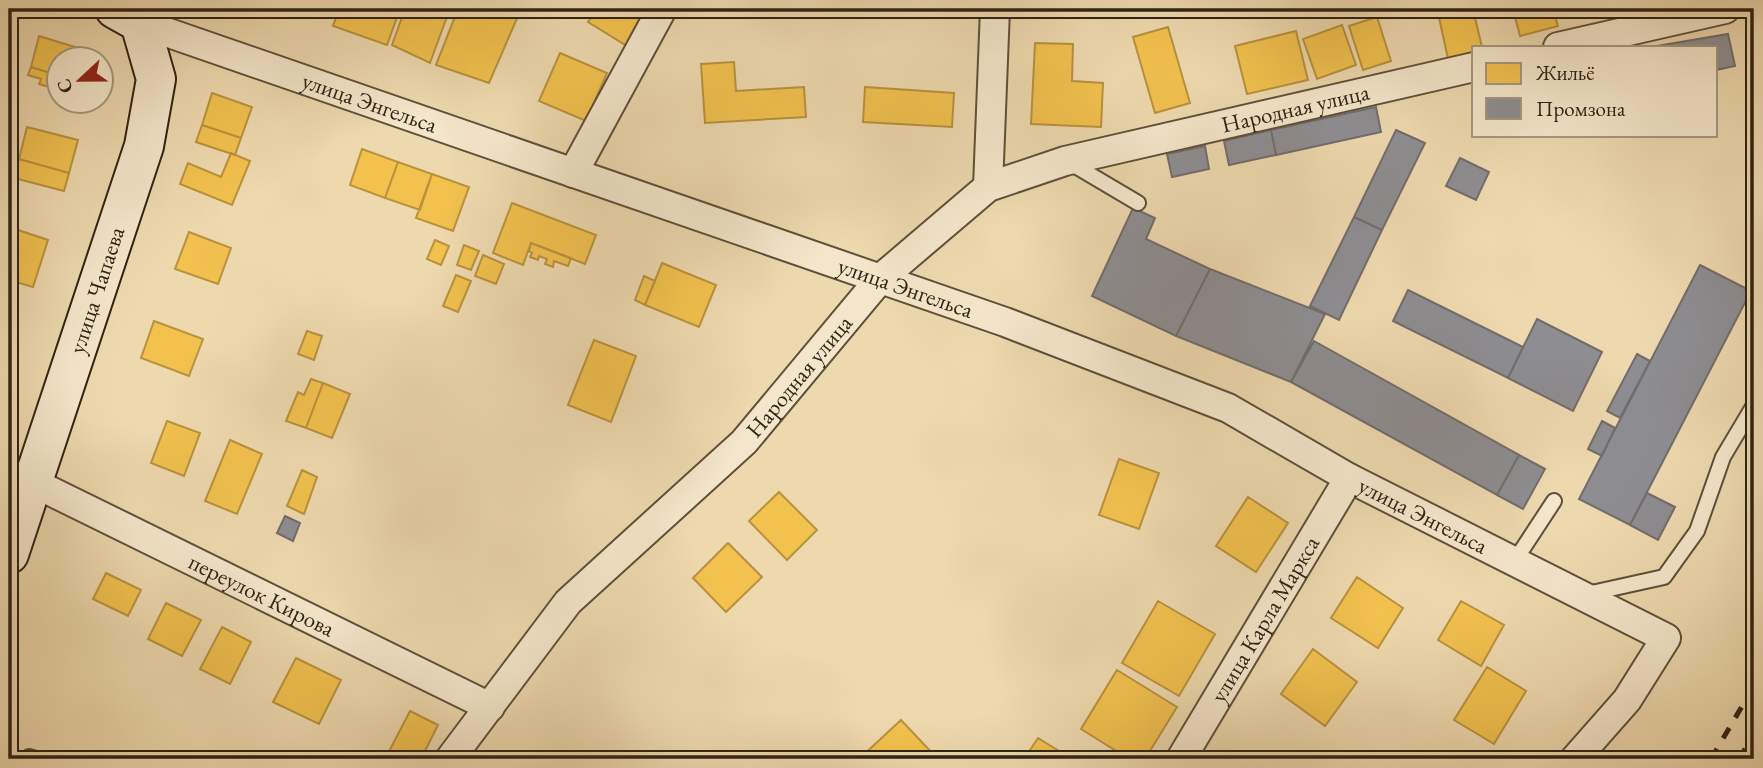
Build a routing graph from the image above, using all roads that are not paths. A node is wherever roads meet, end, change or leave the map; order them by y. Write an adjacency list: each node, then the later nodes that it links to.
1 (662, 9): 8 (street)
2 (995, 9): 9 (street)
3 (1725, 9): 5 (street)
4 (127, 16): 8 (street, улица Энгельса); 14 (street, улица Чапаева)
5 (1562, 46)
6 (1472, 66): 7 (street, Народная улица)
7 (1065, 161): 9 (street, Народная улица); 10 (lane)
8 (573, 173): 11 (street, улица Энгельса)
9 (988, 187): 11 (street, Народная улица)
10 (1138, 203)
11 (880, 279): 13 (street, улица Энгельса); 19 (street, Народная улица)
12 (1754, 405): 18 (lane)
13 (1349, 478): 17 (street, улица Энгельса); 23 (street, улица Карла Маркса)
14 (33, 482): 16 (street, улица Чапаева); 19 (street, переулок Кирова)
15 (1554, 501): 17 (lane)
16 (9, 554)
17 (1514, 562): 18 (street, улица Энгельса)
18 (1582, 596): 24 (street, улица Энгельса)
19 (490, 706): 22 (street, Народная улица)
20 (29, 759): 21 (lane)
21 (36, 759)
22 (450, 759)
23 (1181, 759)
24 (1576, 759)

